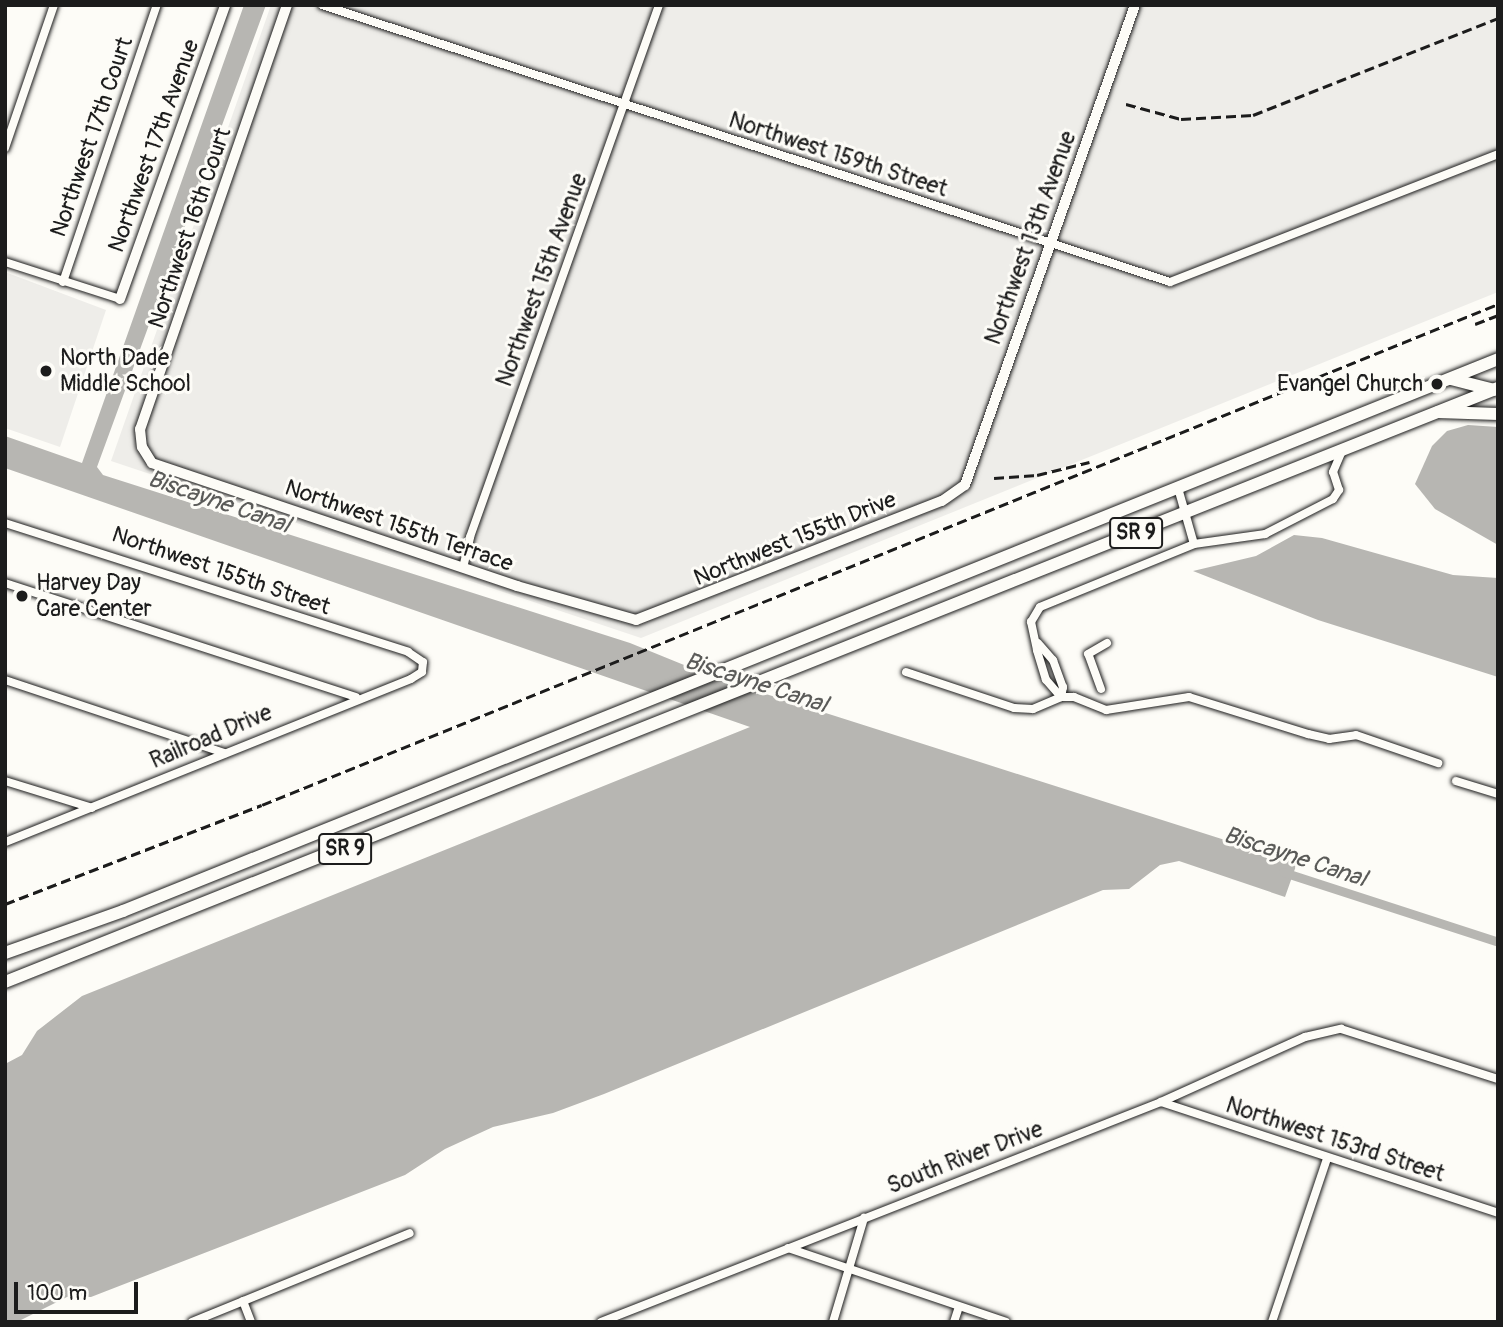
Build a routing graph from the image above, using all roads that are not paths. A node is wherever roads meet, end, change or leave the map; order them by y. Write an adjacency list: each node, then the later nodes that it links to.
1 (54, 5): 9 (street)
2 (157, 5): 13 (street, Northwest 17th Court)
3 (225, 5): 14 (street, Northwest 17th Avenue)
4 (287, 5): 21 (street, Northwest 16th Court)
5 (321, 5): 8 (street, Northwest 159th Street)
6 (659, 5): 8 (street, Northwest 15th Avenue)
7 (1135, 5): 11 (street, Northwest 13th Avenue)
8 (624, 106): 11 (street, Northwest 159th Street); 27 (street, Northwest 15th Avenue)
9 (5, 148)
10 (1498, 154): 11 (street, Northwest 159th Street)
11 (1050, 244): 22 (street, Northwest 13th Avenue)
12 (5, 262): 13 (street)
13 (63, 282): 14 (street)
14 (120, 299)
15 (1498, 359): 16 (main road, SR 9)
16 (1450, 379): 17 (main road); 23 (main road, SR 9)
17 (1496, 390): 18 (main road, SR 9)
18 (1438, 412): 19 (main road); 20 (main road, SR 9)
19 (1498, 414)
20 (1343, 450): 24 (main road, SR 9); 26 (street)
21 (152, 463): 27 (street, Northwest 155th Terrace)
22 (965, 485): 29 (street, Northwest 155th Drive)
23 (1178, 488): 24 (street); 45 (main road, SR 9)
24 (1185, 513): 26 (street); 46 (main road, SR 9)
25 (5, 523): 32 (street, Northwest 155th Street)
26 (1194, 544): 30 (street)
27 (463, 568): 29 (street, Northwest 155th Terrace)
28 (5, 583): 36 (street)
29 (636, 620)
30 (1038, 643): 37 (street); 37 (street)
31 (1107, 643): 35 (street)
32 (423, 662): 36 (street, Railroad Drive)
33 (906, 672): 37 (street)
34 (5, 680): 38 (street)
35 (1101, 689)
36 (356, 697): 38 (street, Railroad Drive)
37 (1061, 697): 39 (street)
38 (225, 753): 43 (street, Railroad Drive)
39 (1438, 763)
40 (5, 781): 43 (street)
41 (1456, 781): 42 (street)
42 (1498, 794)
43 (92, 808): 44 (street, Railroad Drive)
44 (5, 842)
45 (5, 953)
46 (5, 982)
47 (1498, 1079): 48 (street, South River Drive)
48 (1160, 1102): 49 (street, Northwest 153rd Street); 51 (street, South River Drive)
49 (1327, 1160): 50 (street, Northwest 153rd Street); 63 (street)
50 (1498, 1213)
51 (864, 1218): 53 (street, South River Drive); 54 (street)
52 (410, 1233): 55 (street)
53 (788, 1248): 54 (street); 59 (street, South River Drive)
54 (849, 1270): 56 (street); 60 (street)
55 (243, 1301): 57 (street); 58 (street)
56 (959, 1307): 61 (street); 62 (street)
57 (192, 1322)
58 (251, 1322)
59 (601, 1322)
60 (833, 1322)
61 (954, 1322)
62 (1006, 1322)
63 (1272, 1322)

